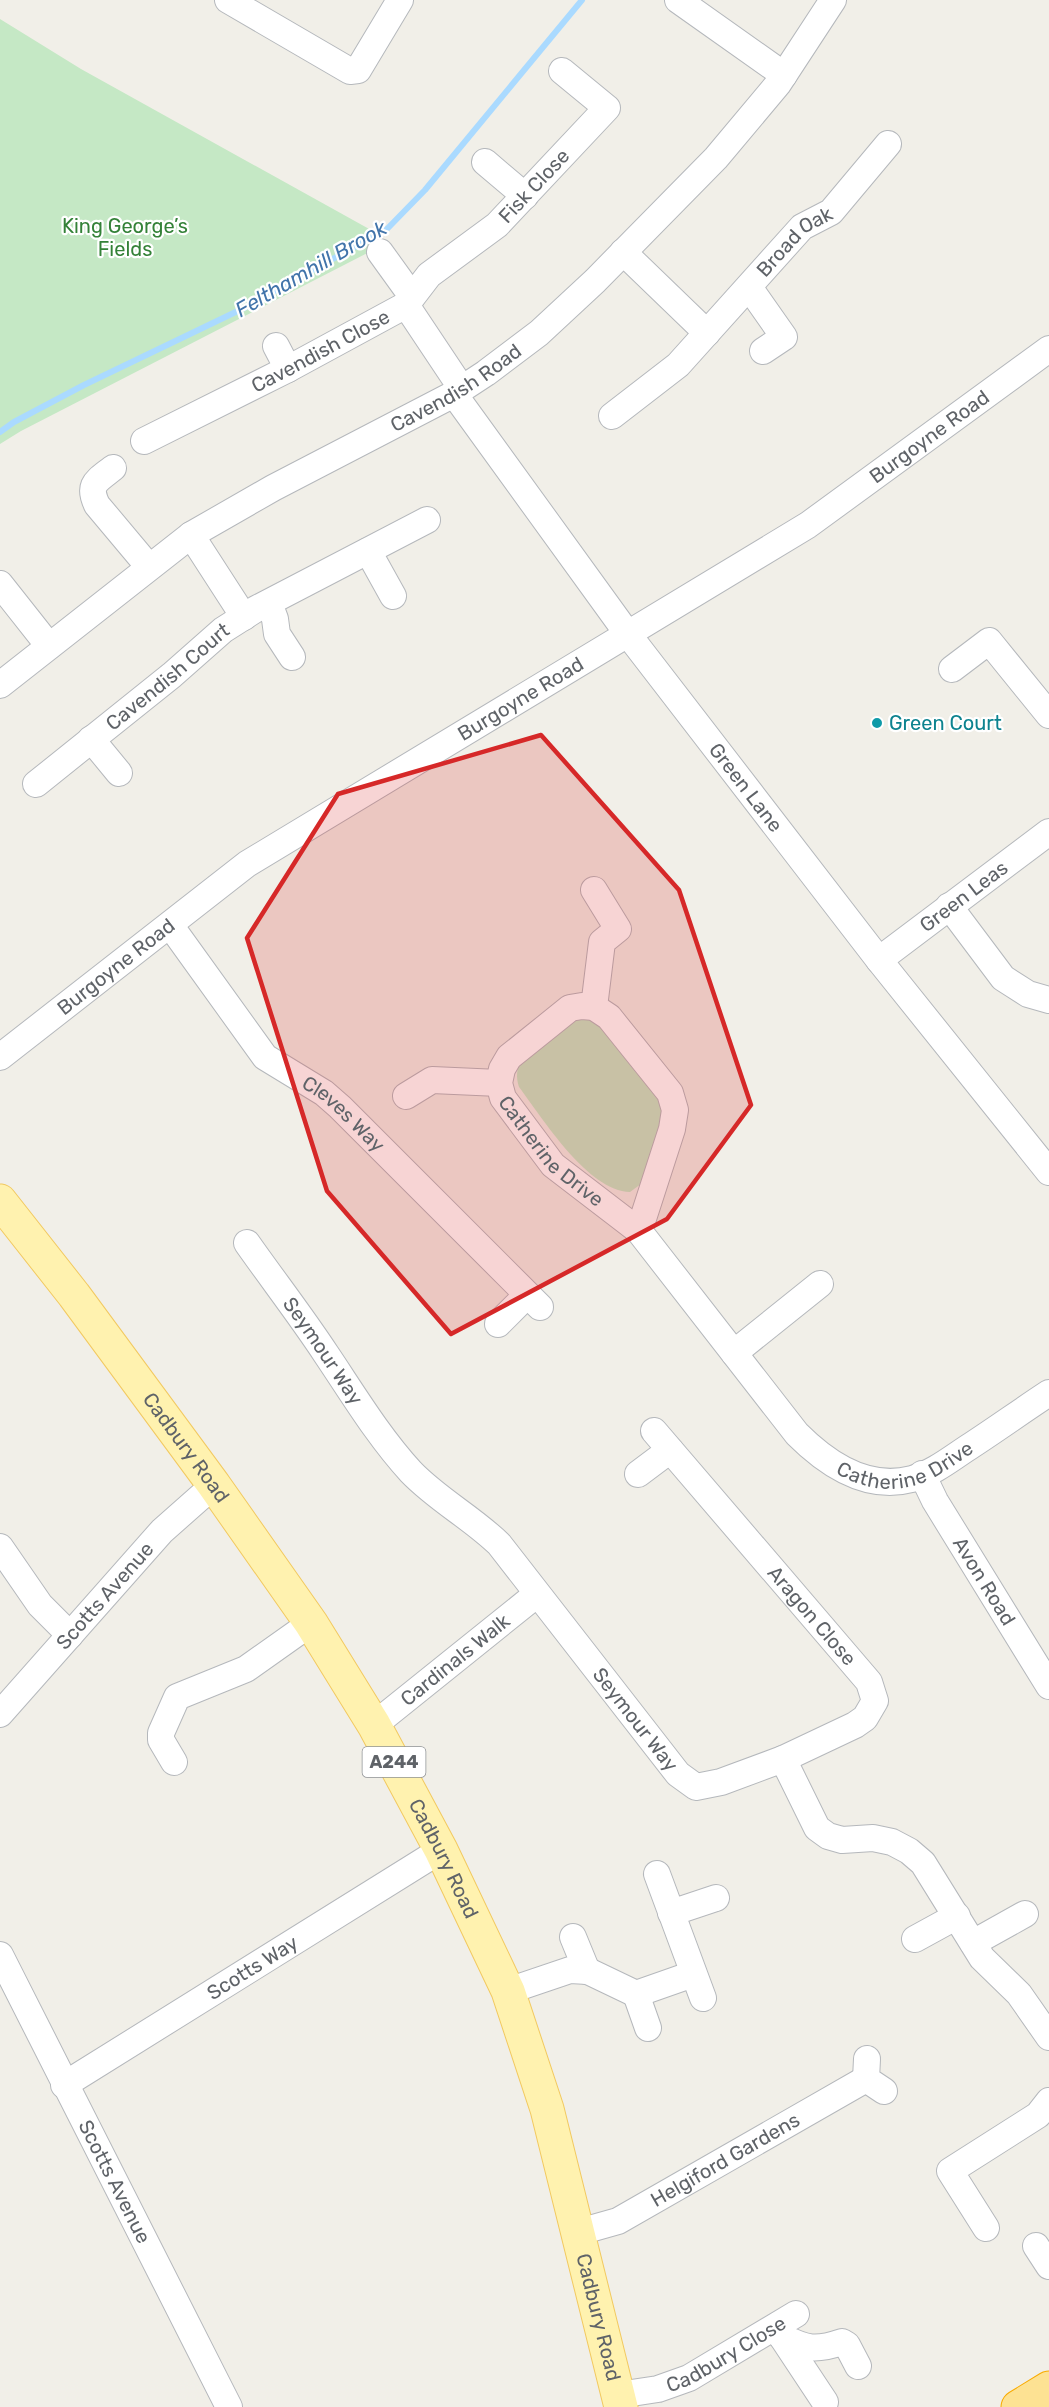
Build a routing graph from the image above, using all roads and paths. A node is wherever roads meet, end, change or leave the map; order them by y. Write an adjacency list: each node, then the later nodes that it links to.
1 (228, 0): 2 (street)
2 (400, 0)
3 (678, 0): 6 (street)
4 (833, 0): 6 (street, Cavendish Road)
5 (562, 71): 9 (street, Fisk Close)
6 (784, 75): 11 (street, Cavendish Road)
7 (888, 144): 12 (street, Broad Oak)
8 (485, 162): 9 (street)
9 (525, 196): 13 (street, Fisk Close)
10 (380, 252): 13 (street)
11 (623, 252): 14 (street); 19 (street, Cavendish Road)
12 (749, 286): 14 (street, Broad Oak); 17 (street, Broad Oak)
13 (408, 300): 18 (street, Cavendish Close); 19 (street, Cavendish Close)
14 (707, 333): 20 (street, Broad Oak)
15 (276, 346): 18 (street)
16 (1049, 349): 31 (street, Burgoyne Road)
17 (763, 351)
18 (288, 369): 21 (street, Cavendish Close)
19 (458, 392): 24 (street, Cavendish Road); 31 (street, Green Lane)
20 (612, 416)
21 (144, 441)
22 (112, 468): 26 (street)
23 (427, 520): 25 (street, Cavendish Court)
24 (191, 534): 26 (street, Cavendish Road); 30 (street, Cavendish Court)
25 (368, 551): 28 (street); 29 (street, Cavendish Court)
26 (149, 567): 32 (street, Cavendish Road)
27 (0, 584): 32 (street)
28 (393, 596)
29 (269, 603): 30 (street, Cavendish Court); 33 (street)
30 (244, 617): 37 (street, Cavendish Court)
31 (627, 633): 43 (street, Burgoyne Road); 44 (street, Green Lane)
32 (49, 646): 35 (street, Cavendish Road)
33 (292, 657)
34 (952, 669): 36 (street)
35 (0, 685)
36 (1049, 715)
37 (91, 739): 38 (street, Cavendish Court); 39 (street, Cavendish Court)
38 (119, 773)
39 (36, 784)
40 (1049, 832): 42 (street, Green Leas)
41 (594, 890): 46 (street)
42 (949, 906): 44 (street, Green Leas); 45 (street)
43 (170, 925): 47 (street, Burgoyne Road); 55 (street, Cleves Way)
44 (879, 960): 50 (street, Green Lane)
45 (1049, 1000)
46 (594, 1007): 48 (street, Catherine Drive); 52 (street)
47 (0, 1058)
48 (499, 1083): 49 (street); 52 (street, Catherine Drive)
49 (406, 1096)
50 (1049, 1172)
51 (0, 1201): 60 (main road, Cadbury Road / A244)
52 (639, 1231): 56 (street, Catherine Drive)
53 (247, 1243): 62 (street, Seymour Way)
54 (820, 1284): 56 (street)
55 (498, 1324)
56 (734, 1353): 59 (street, Catherine Drive)
57 (1049, 1393): 59 (street, Catherine Drive)
58 (638, 1474): 68 (street, Aragon Close)
59 (922, 1474): 65 (street, Avon Road)
60 (214, 1485): 63 (main road, Cadbury Road / A244); 64 (street, Scotts Avenue)
61 (0, 1547): 64 (street)
62 (537, 1594): 67 (street, Cardinals Walk); 68 (street, Seymour Way)
63 (311, 1623): 67 (main road, Cadbury Road / A244); 69 (street)
64 (70, 1635): 66 (street, Scotts Avenue)
65 (1049, 1686)
66 (0, 1714)
67 (374, 1725): 70 (main road, Cadbury Road / A244)
68 (783, 1759): 75 (street)
69 (174, 1762)
70 (441, 1850): 81 (main road, Cadbury Road / A244); 86 (street, Scotts Way)
71 (657, 1874): 73 (street)
72 (716, 1898): 73 (street)
73 (671, 1913): 82 (street)
74 (1025, 1914): 78 (street)
75 (957, 1916): 77 (street); 78 (street)
76 (573, 1937): 80 (street)
77 (915, 1939)
78 (973, 1943): 84 (street)
79 (0, 1955): 86 (street, Scotts Avenue)
80 (586, 1971): 81 (street); 82 (street)
81 (508, 1991): 89 (main road, Cadbury Road / A244)
82 (636, 1994): 83 (street)
83 (648, 2028)
84 (1049, 2037)
85 (873, 2076): 89 (street, Helgiford Gardens)
86 (64, 2085): 95 (street, Scotts Avenue)
87 (1045, 2116): 88 (street)
88 (986, 2228)
89 (579, 2232): 93 (main road, Cadbury Road / A244)
90 (785, 2326): 91 (street); 93 (street, Cadbury Close); 94 (street)
91 (858, 2366)
92 (1049, 2388): 96 (highway)
93 (619, 2401)
94 (825, 2402)
95 (229, 2407)
96 (1018, 2407)

